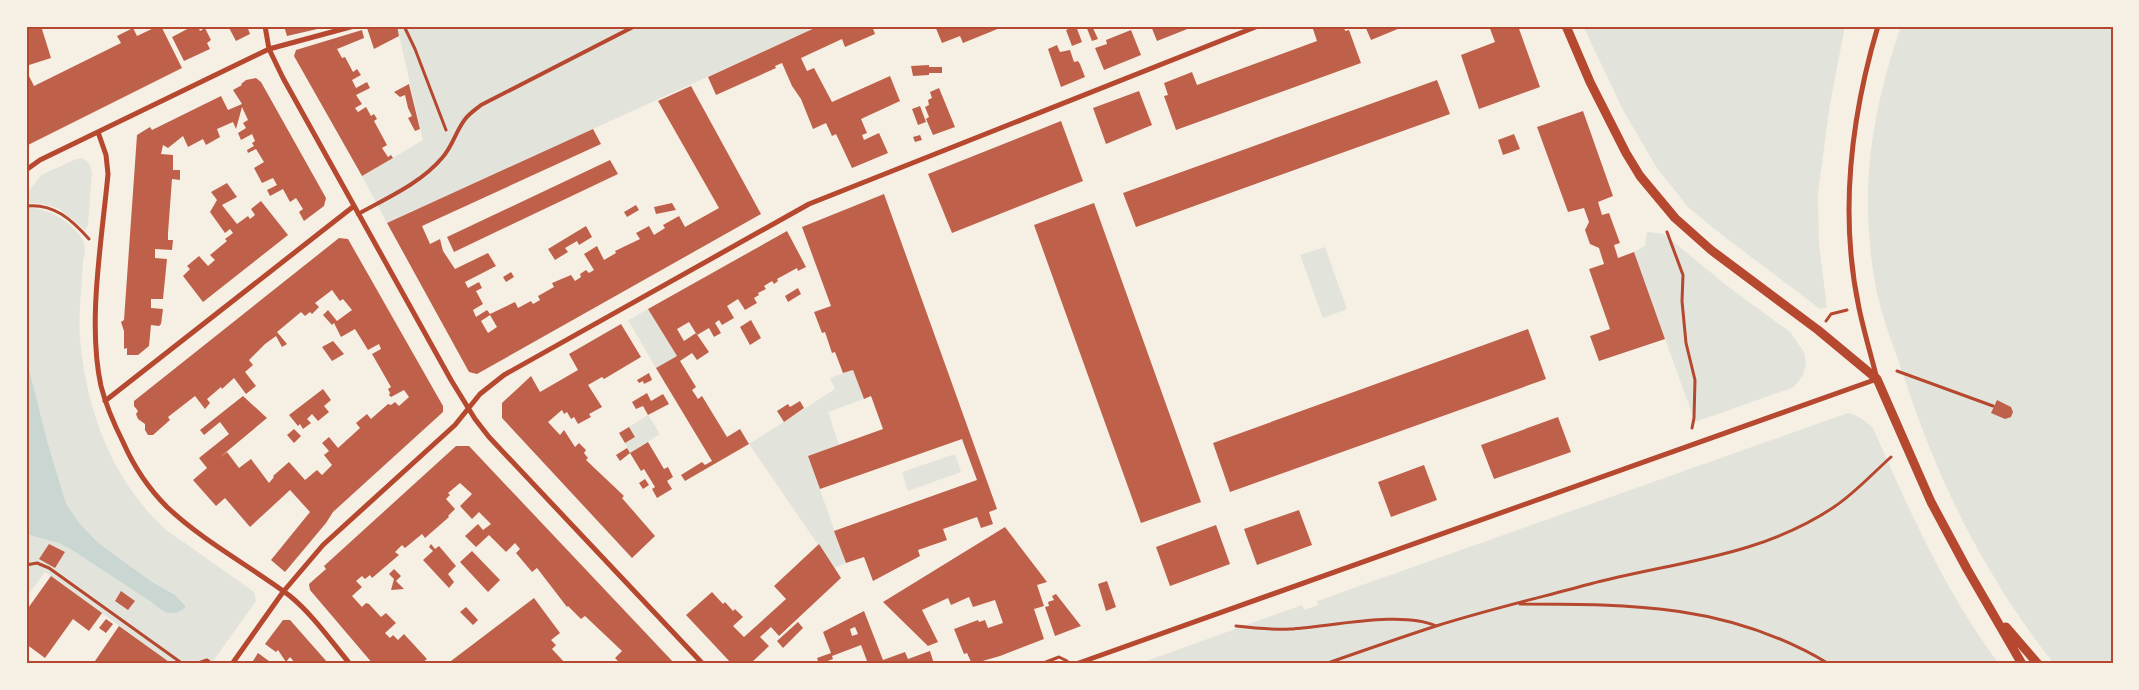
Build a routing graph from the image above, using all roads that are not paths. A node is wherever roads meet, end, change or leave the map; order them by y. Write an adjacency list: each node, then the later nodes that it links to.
1 (265, 26): 7 (street)
2 (354, 26): 7 (street)
3 (635, 26): 11 (lane)
4 (1258, 26): 14 (street)
5 (1566, 26): 12 (street)
6 (1878, 26): 12 (street)
7 (269, 49): 8 (street); 10 (street)
8 (98, 132): 9 (street); 13 (street)
9 (26, 170)
10 (354, 206): 11 (street); 13 (street)
11 (358, 214): 14 (street)
12 (1876, 379): 16 (street); 20 (street)
13 (105, 401): 15 (street)
14 (468, 409): 15 (street); 19 (street)
15 (284, 592): 17 (street); 18 (street)
16 (1994, 614): 21 (street); 22 (street)
17 (232, 664)
18 (350, 664)
19 (703, 664)
20 (1075, 664)
21 (2022, 664)
22 (2038, 664)

